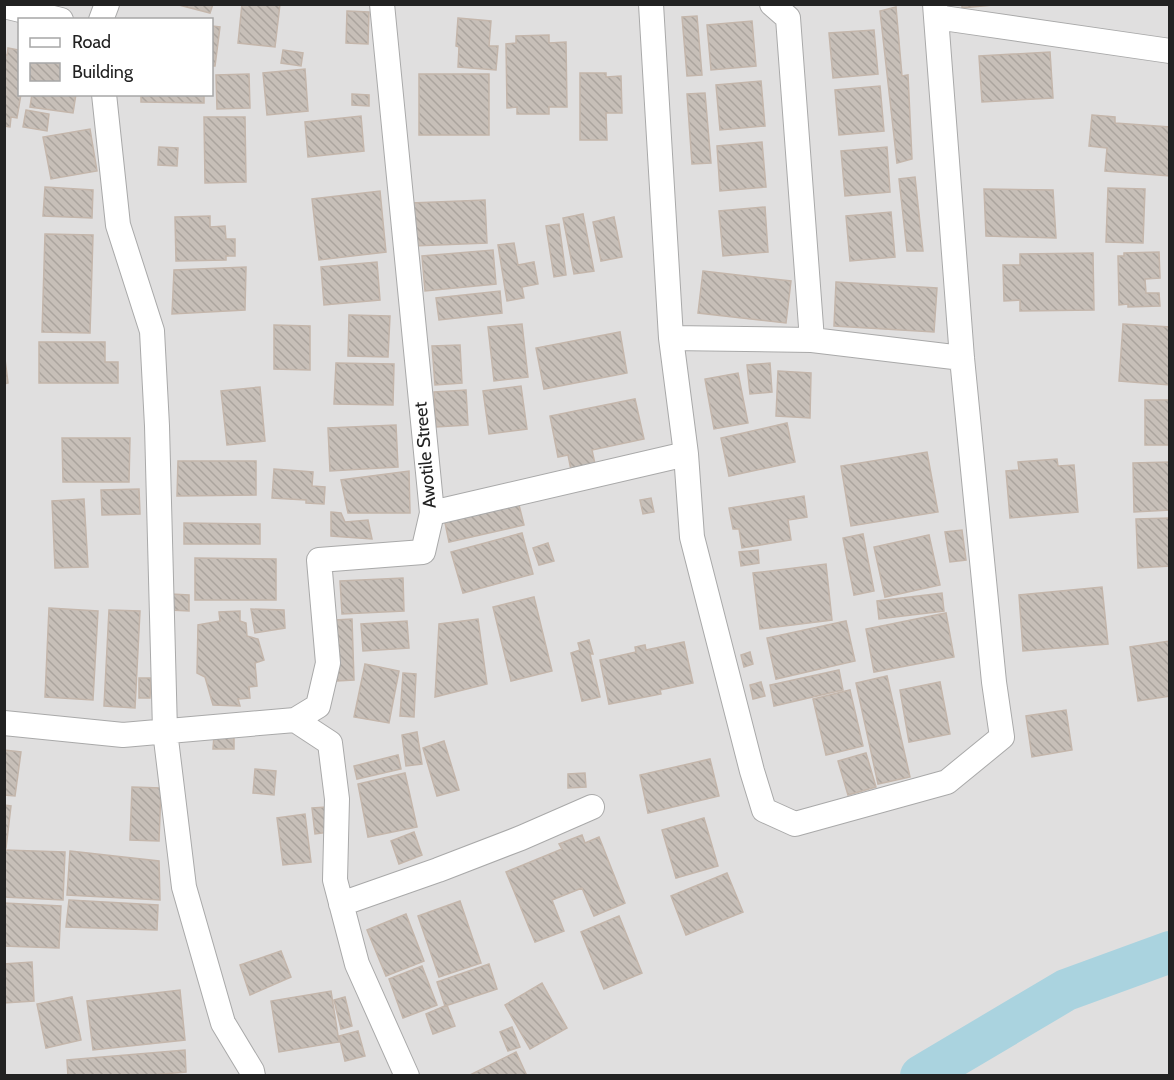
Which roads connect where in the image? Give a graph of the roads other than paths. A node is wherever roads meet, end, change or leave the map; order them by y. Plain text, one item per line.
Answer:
1 (382, 4) edge
2 (651, 4) edge
3 (772, 4) edge
4 (4, 6) edge
5 (935, 11) edge
6 (53, 18) edge
7 (1170, 51) edge
8 (104, 96) edge
9 (670, 338) junction
10 (812, 340) junction
11 (962, 358) junction
12 (686, 454) junction
13 (432, 513) junction
14 (295, 720) junction
15 (4, 723) edge
16 (165, 731) junction
17 (592, 807) dead end
18 (341, 904) junction
19 (253, 1076) edge
20 (407, 1076) edge

1 - 13 street, Awotile Street
2 - 9 street
3 - 10 street
4 - 6 street
5 - 7 street
5 - 11 street
8 - 16 street
9 - 10 street
9 - 12 street
10 - 11 street
11 - 12 street
12 - 13 street
13 - 14 street, Awotile Street
14 - 16 street
14 - 18 street
15 - 16 street
16 - 19 street
17 - 18 street
18 - 20 street

